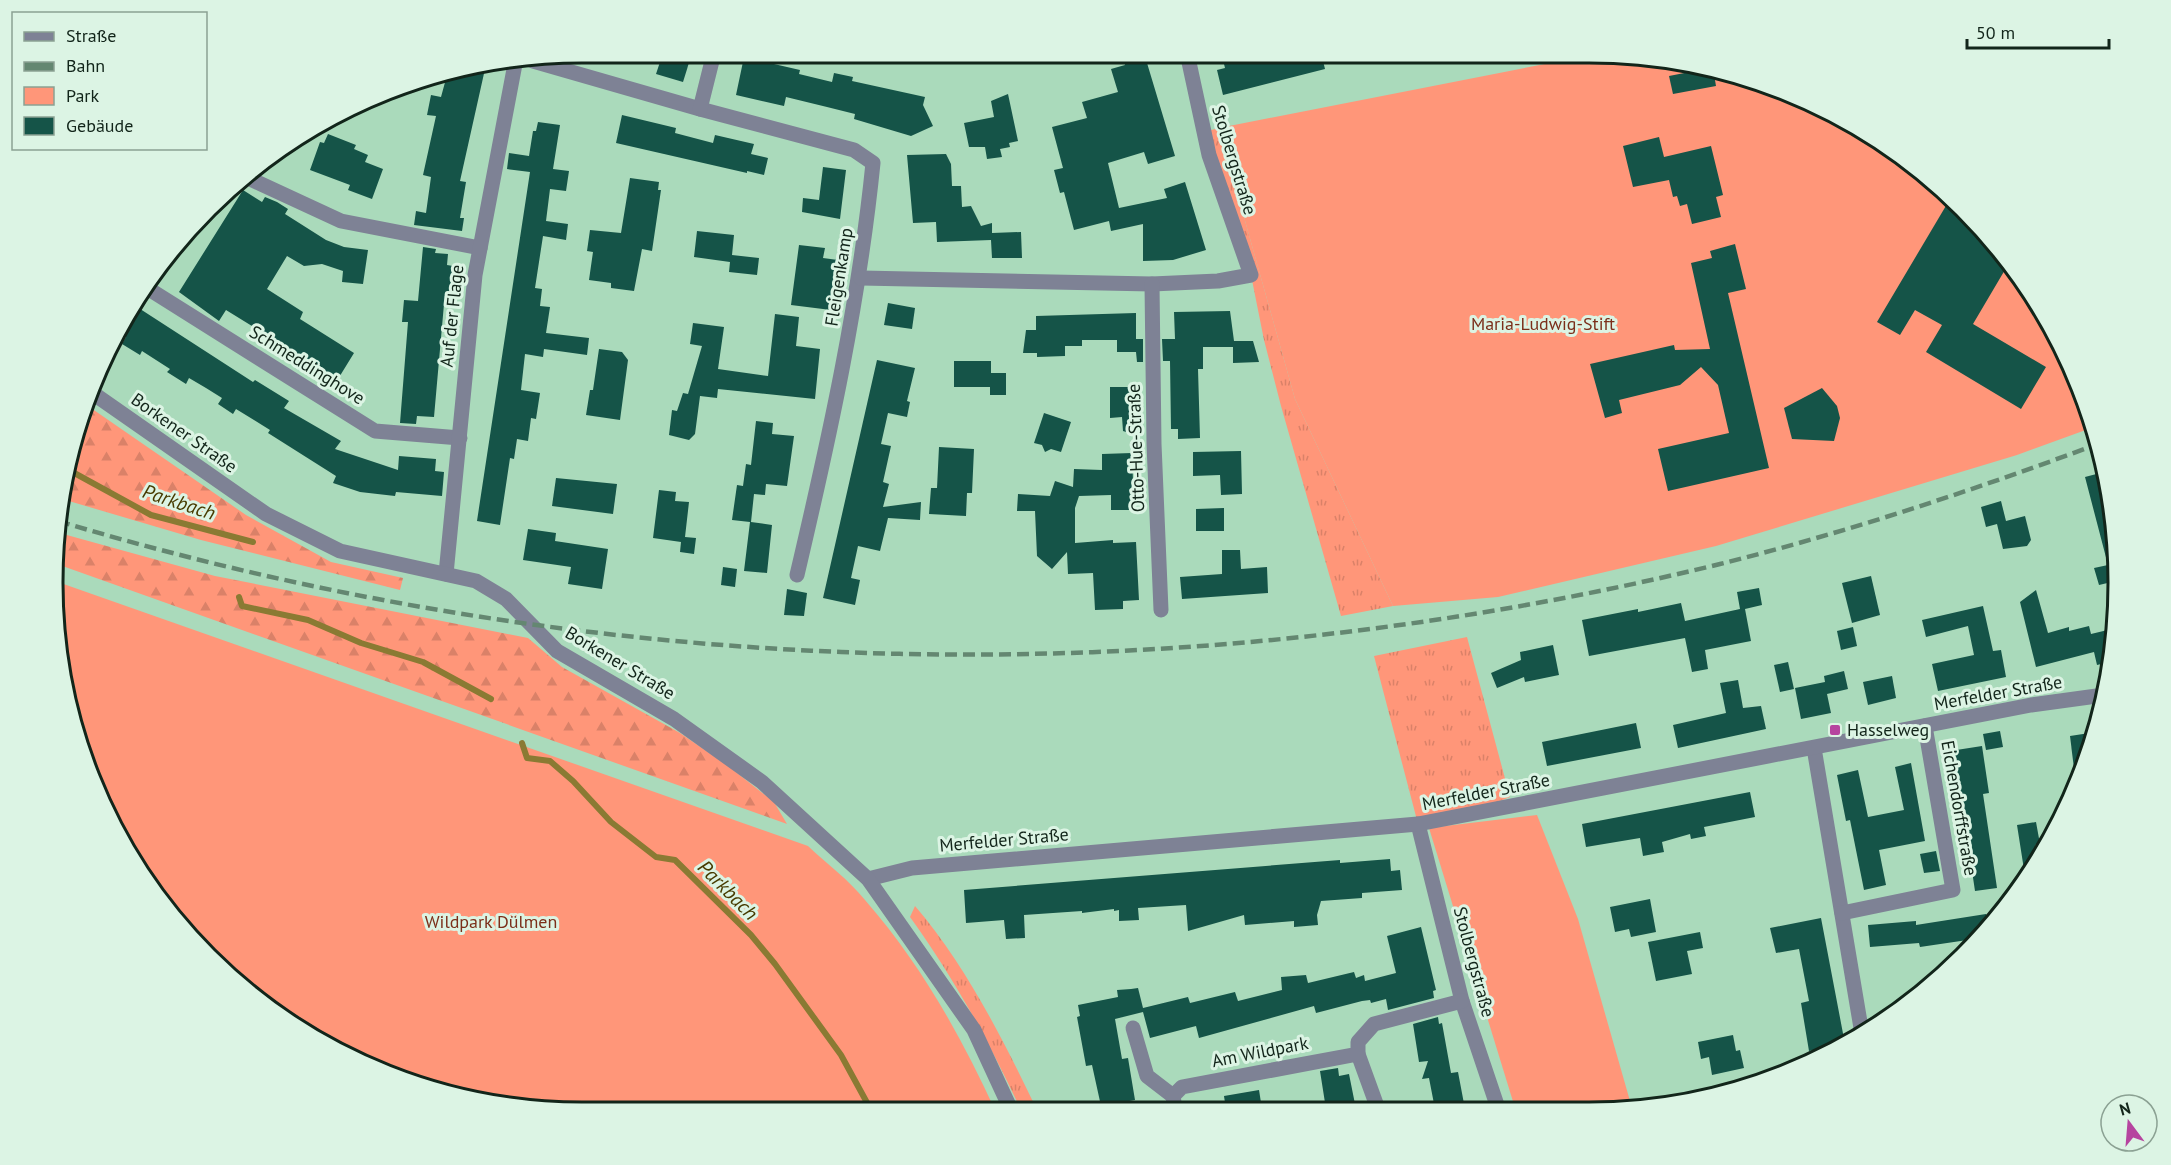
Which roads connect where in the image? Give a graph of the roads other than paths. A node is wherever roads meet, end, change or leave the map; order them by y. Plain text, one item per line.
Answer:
1 (712, 63) edge
2 (1189, 63) edge
3 (545, 64) edge
4 (514, 67) edge
5 (700, 109) junction
6 (254, 181) edge
7 (480, 248) junction
8 (861, 278) junction
9 (1152, 284) junction
10 (155, 288) edge
11 (98, 396) edge
12 (460, 438) junction
13 (446, 574) junction
14 (797, 575) dead end
15 (1161, 610) dead end
16 (2095, 696) edge
17 (1925, 726) junction
18 (1814, 748) junction
19 (1418, 824) junction
20 (867, 879) junction
21 (1842, 913) junction
22 (1462, 1001) junction
23 (1860, 1024) edge
24 (1133, 1028) dead end
25 (1358, 1054) junction
26 (1007, 1102) edge
27 (1173, 1102) edge
28 (1174, 1102) edge
29 (1375, 1102) edge
30 (1496, 1102) edge

1 - 5 street
2 - 9 street, Stolbergstraße
3 - 5 street, Fleigenkamp
4 - 7 street, Auf der Flage
5 - 8 street, Fleigenkamp
6 - 7 street
7 - 12 street, Auf der Flage
8 - 9 street
8 - 14 street, Fleigenkamp
9 - 15 street, Otto-Hue-Straße
10 - 12 street, Schmeddinghove
11 - 13 street, Borkener Straße
12 - 13 street, Auf der Flage
13 - 20 street, Borkener Straße
16 - 17 street, Merfelder Straße
17 - 18 street, Merfelder Straße
17 - 21 street, Eichendorffstraße
18 - 19 street, Merfelder Straße
18 - 21 street
19 - 20 street, Merfelder Straße
19 - 22 street, Stolbergstraße
20 - 26 street, Borkener Straße
21 - 23 street
22 - 25 street
22 - 30 street, Stolbergstraße
24 - 27 street, Am Wildpark
25 - 28 street, Am Wildpark
25 - 29 street

